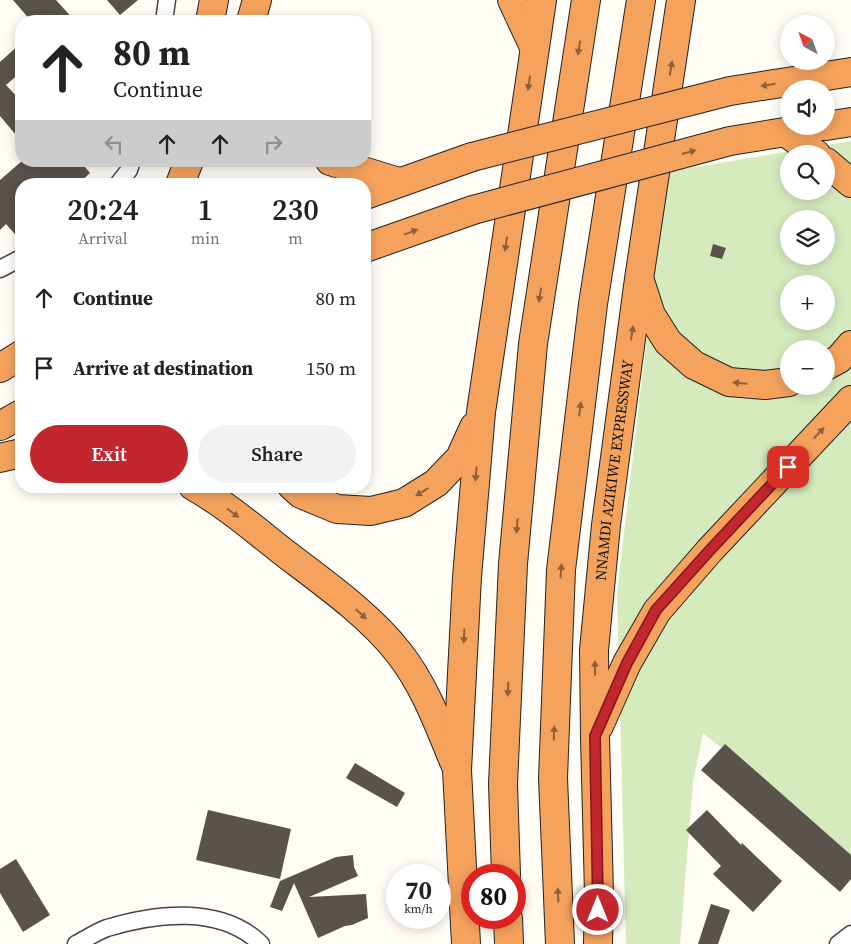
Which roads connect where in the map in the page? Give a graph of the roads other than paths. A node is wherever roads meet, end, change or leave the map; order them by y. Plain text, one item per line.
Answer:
1 (167, 0) edge
2 (214, 0) edge
3 (257, 0) edge
4 (512, 0) edge
5 (542, 0) edge
6 (586, 0) edge
7 (640, 0) edge
8 (681, 0) edge
9 (165, 15) edge
10 (211, 15) edge
11 (253, 15) edge
12 (534, 47) junction
13 (848, 70) edge
14 (851, 122) edge
15 (835, 125) edge
16 (780, 133) edge
17 (789, 135) edge
18 (803, 145) edge
19 (130, 167) edge
20 (350, 167) edge
21 (835, 170) edge
22 (123, 178) edge
23 (399, 182) junction
24 (851, 183) edge
25 (371, 193) edge
26 (371, 246) edge
27 (15, 261) edge
28 (0, 269) edge
29 (639, 279) junction
30 (851, 345) edge
31 (15, 359) edge
32 (835, 361) edge
33 (0, 368) edge
34 (780, 383) edge
35 (851, 400) edge
36 (481, 412) junction
37 (15, 417) edge
38 (0, 426) edge
39 (15, 454) edge
40 (0, 458) edge
41 (205, 493) edge
42 (300, 493) edge
43 (595, 736) junction
44 (457, 770) junction
45 (506, 864) edge
46 (508, 929) edge
47 (851, 934) edge
48 (76, 944) edge
49 (261, 944) edge
50 (466, 944) edge
51 (508, 944) edge
52 (560, 944) edge
53 (598, 944) edge
54 (838, 944) edge

1 - 9 street
2 - 10 highway
3 - 11 highway
4 - 12 highway
5 - 12 highway
6 -> 45 highway
52 -> 7 highway
29 -> 8 highway, NNAMDI AZIKIWE EXPRESSWAY
12 -> 36 highway
13 -> 23 highway, bridge
14 - 15 highway
26 -> 16 highway, bridge
17 - 18 highway
19 - 22 street
20 - 23 highway
21 - 24 highway
23 - 25 highway
27 - 28 street
34 -> 29 highway
43 -> 29 highway, NNAMDI AZIKIWE EXPRESSWAY
30 - 32 highway
31 - 33 highway
43 -> 35 highway
36 -> 42 highway
36 -> 44 highway
37 - 38 highway
39 - 40 highway
41 -> 44 highway
43 - 53 highway, NNAMDI AZIKIWE EXPRESSWAY
44 - 50 highway
46 - 51 highway
47 - 54 street
48 - 49 street

